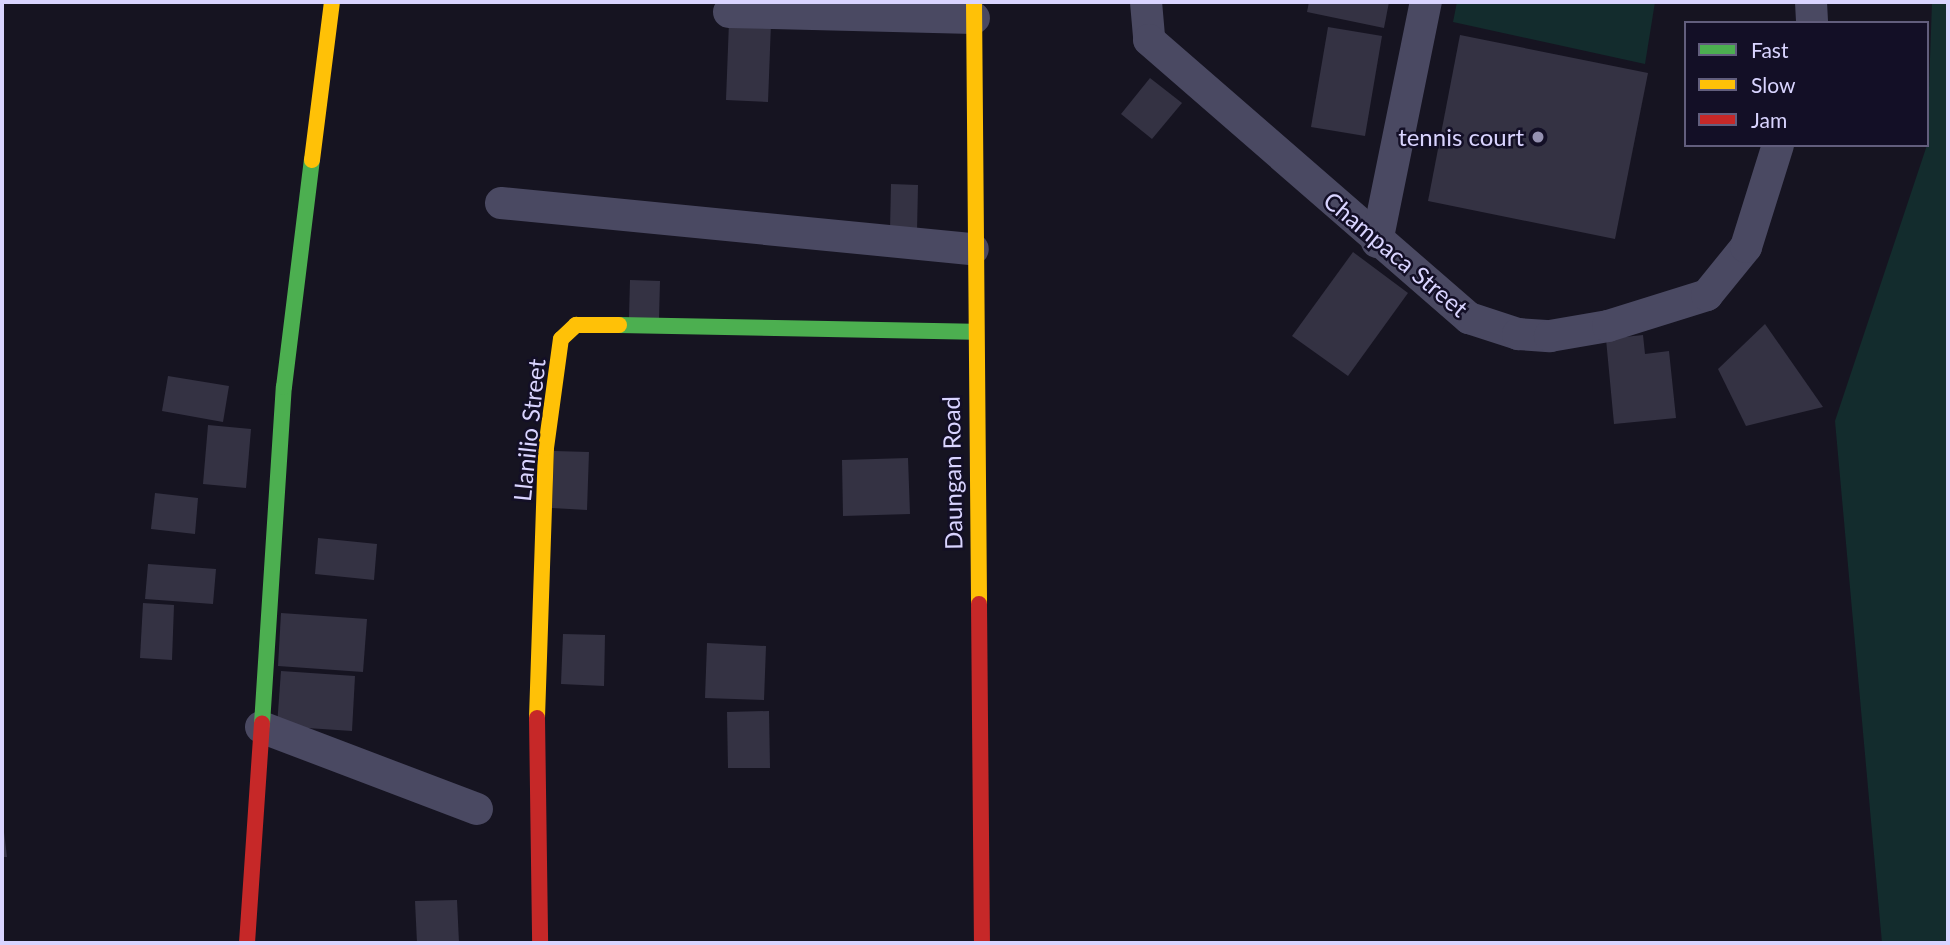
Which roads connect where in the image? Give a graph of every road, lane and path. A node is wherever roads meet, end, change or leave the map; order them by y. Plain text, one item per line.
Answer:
1 (332, 2) edge
2 (1426, 2) edge
3 (1811, 2) edge
4 (974, 10) edge
5 (729, 12) dead end
6 (1145, 13) edge
7 (1812, 21) edge
8 (1777, 147) edge
9 (501, 203) dead end
10 (1377, 242) junction
11 (973, 249) junction
12 (973, 332) junction
13 (261, 727) junction
14 (477, 809) dead end
15 (247, 943) edge
16 (543, 943) edge
17 (982, 943) edge

1 - 13 street
2 - 10 street
3 - 7 street
4 - 5 street
4 - 11 street, Daungan Road
6 - 10 street, Champaca Street
8 - 10 street, Champaca Street
9 - 11 street
11 - 12 street, Daungan Road
12 - 16 street, Llanilio Street
12 - 17 street, Daungan Road
13 - 14 street
13 - 15 street

